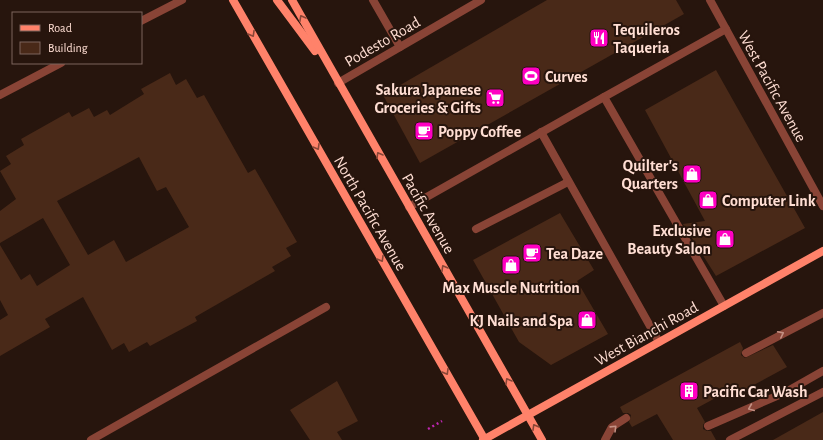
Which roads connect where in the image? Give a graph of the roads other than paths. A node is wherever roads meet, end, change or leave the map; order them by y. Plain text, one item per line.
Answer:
1 (182, 0) edge
2 (233, 0) edge
3 (277, 0) edge
4 (292, 0) edge
5 (373, 0) edge
6 (481, 0) edge
7 (710, 0) edge
8 (142, 21) edge
9 (726, 29) junction
10 (400, 47) junction
11 (60, 64) edge
12 (338, 83) junction
13 (0, 95) edge
14 (604, 97) junction
15 (541, 132) junction
16 (568, 182) junction
17 (823, 206) edge
18 (409, 207) junction
19 (476, 229) dead end
20 (823, 251) edge
21 (724, 306) junction
22 (326, 307) dead end
23 (823, 313) edge
24 (659, 342) junction
25 (746, 353) dead end
26 (823, 371) edge
27 (823, 392) edge
28 (528, 415) junction
29 (626, 418) dead end
30 (708, 426) dead end
31 (91, 440) edge
32 (484, 440) edge
33 (542, 440) edge
34 (605, 440) edge
35 (730, 440) edge

1 - 8 street
2 -> 32 main road, North Pacific Avenue
3 - 12 main road
12 -> 4 main road, Pacific Avenue
5 - 10 street
6 - 10 street, Podesto Road
7 - 9 street, West Pacific Avenue
9 - 14 street
9 - 17 street, West Pacific Avenue
10 - 12 street, Podesto Road
11 - 13 street
18 -> 12 main road, Pacific Avenue
14 - 15 street
14 - 21 street
15 - 16 street
15 - 18 street
16 - 19 street
16 - 24 street
28 -> 18 main road, Pacific Avenue
20 - 21 main road, West Bianchi Road
21 - 24 main road, West Bianchi Road
22 - 31 street
25 -> 23 street
24 - 28 main road, West Bianchi Road
26 -> 30 street
27 - 35 street
28 - 32 main road, West Bianchi Road
33 -> 28 main road, Pacific Avenue
34 -> 29 street

